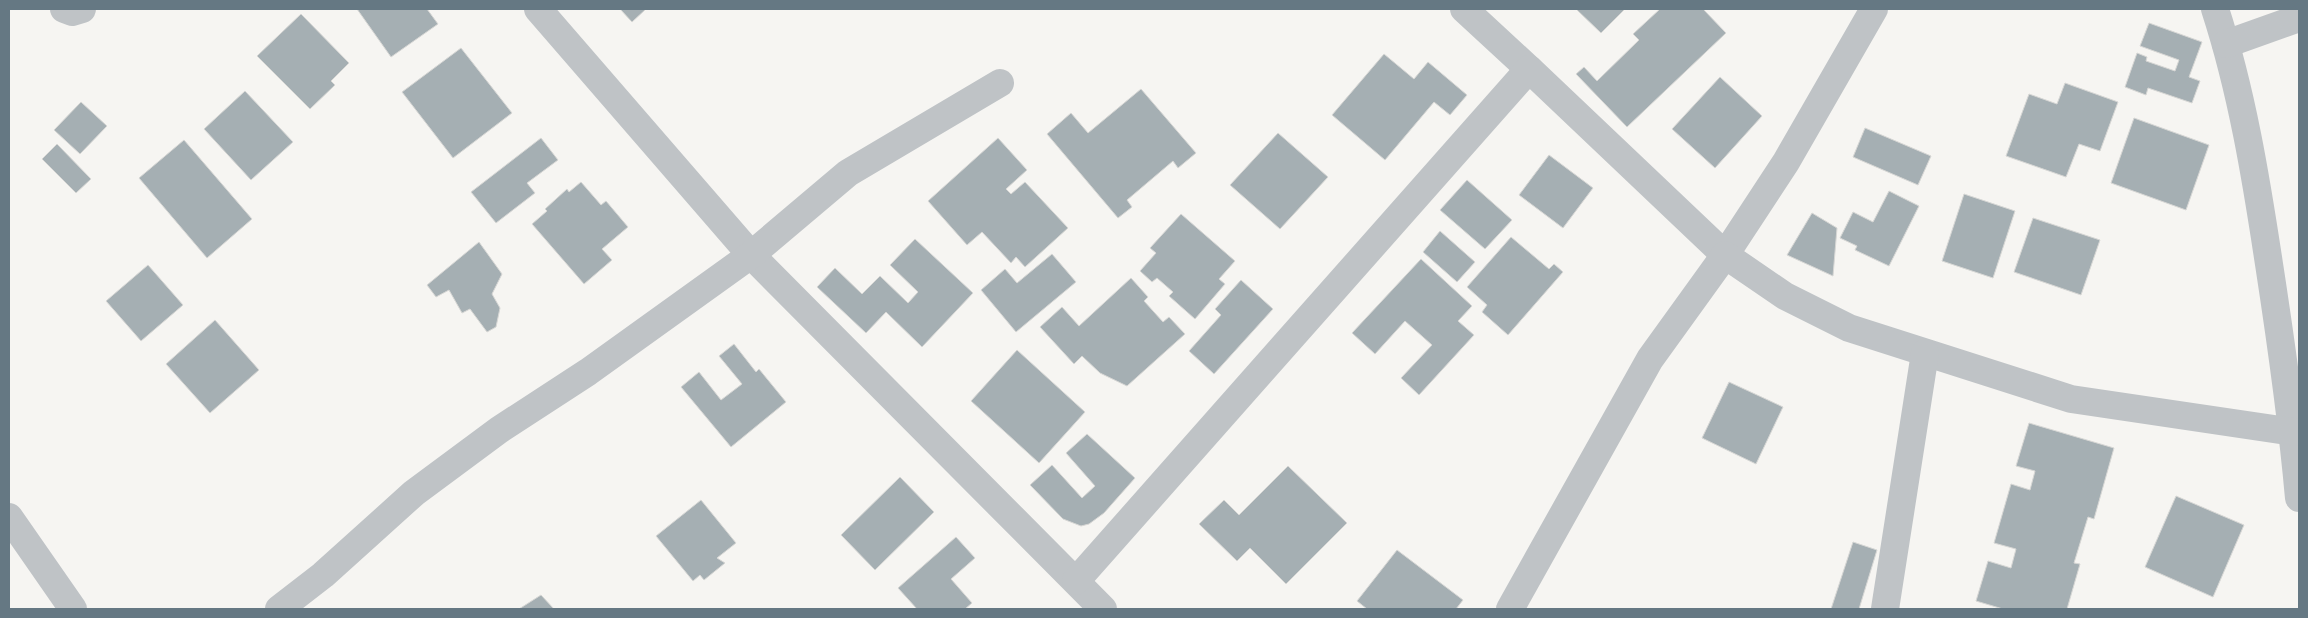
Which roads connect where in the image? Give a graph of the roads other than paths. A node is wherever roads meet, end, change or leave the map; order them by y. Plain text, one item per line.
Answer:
1 (64, 9) edge
2 (82, 9) edge
3 (538, 9) edge
4 (1464, 9) edge
5 (1874, 9) edge
6 (2215, 9) edge
7 (2299, 18) edge
8 (2226, 44) junction
9 (1529, 69) junction
10 (1000, 83) dead end
11 (751, 255) junction
12 (1726, 255) junction
13 (2291, 352) edge
14 (1925, 353) junction
15 (2294, 432) junction
16 (2299, 498) edge
17 (9, 518) edge
18 (1076, 581) junction
19 (73, 609) edge
20 (279, 609) edge
21 (1103, 609) edge
22 (1510, 609) edge
23 (1885, 609) edge

1 - 2 street
3 - 11 street
4 - 9 street
5 - 12 street
6 - 8 street
7 - 8 street
8 - 13 street
9 - 12 street
9 - 18 street
10 - 11 street
11 - 18 street
11 - 20 street
12 - 14 street
12 - 22 street
13 - 15 street
14 - 15 street
14 - 23 street
15 - 16 street
17 - 19 street
18 - 21 street

